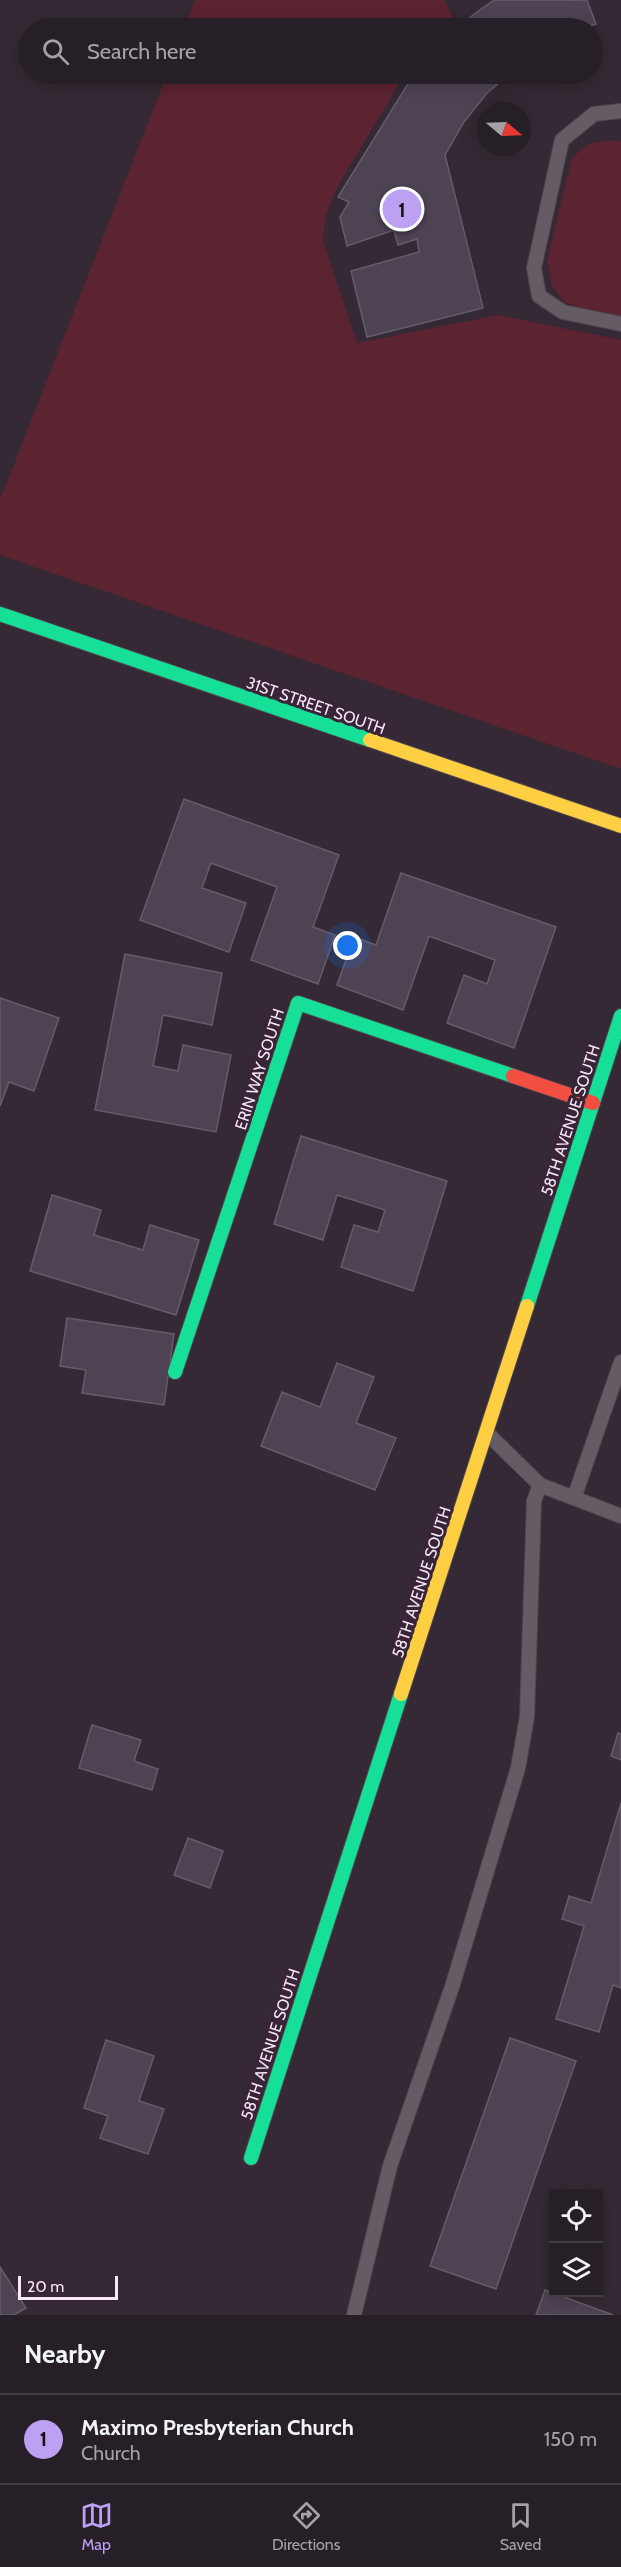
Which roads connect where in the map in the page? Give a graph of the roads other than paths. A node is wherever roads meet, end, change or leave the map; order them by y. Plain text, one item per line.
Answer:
1 (621, 111) edge
2 (621, 324) edge
3 (0, 614) edge
4 (621, 826) edge
5 (621, 1016) edge
6 (593, 1103) junction
7 (621, 1362) edge
8 (176, 1372) dead end
9 (486, 1433) junction
10 (540, 1485) junction
11 (574, 1498) junction
12 (621, 1516) edge
13 (251, 2158) dead end
14 (354, 2315) edge

1 - 2 lane
3 - 4 street, 31ST STREET SOUTH
5 - 6 street, 58TH AVENUE SOUTH
6 - 8 street, ERIN WAY SOUTH
6 - 9 street, 58TH AVENUE SOUTH
7 - 11 lane
9 - 10 lane
9 - 13 street, 58TH AVENUE SOUTH
10 - 11 lane
10 - 14 lane
11 - 12 lane

